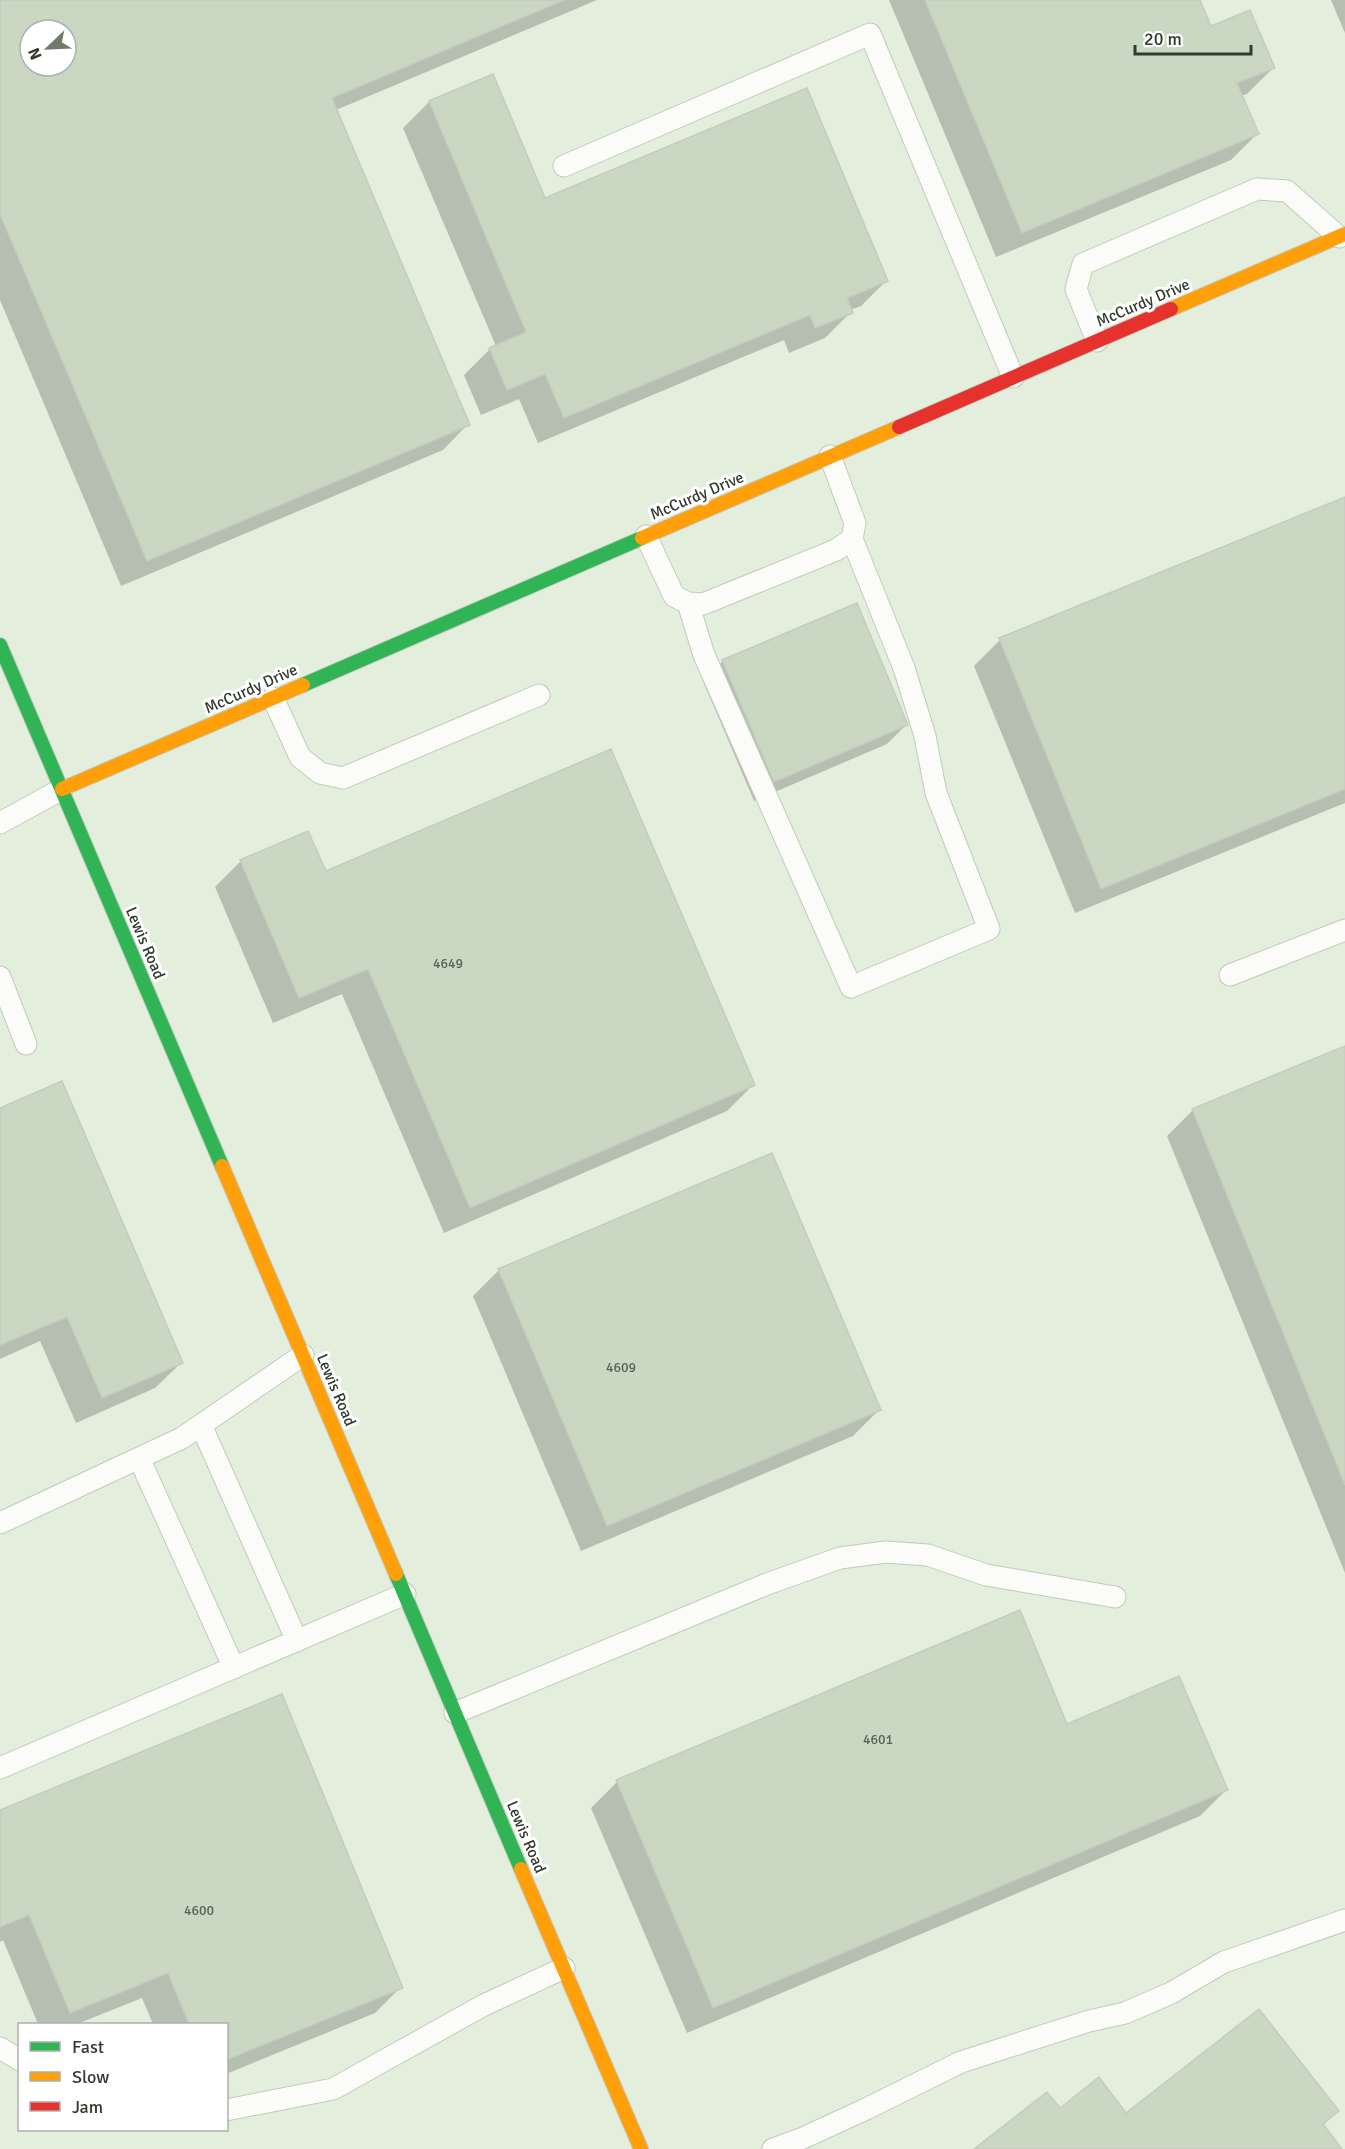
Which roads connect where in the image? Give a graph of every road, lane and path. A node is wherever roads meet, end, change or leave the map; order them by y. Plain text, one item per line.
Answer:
1 (564, 166) dead end
2 (1342, 235) edge
3 (1096, 341) junction
4 (1013, 377) junction
5 (830, 456) junction
6 (646, 536) junction
7 (852, 539) junction
8 (688, 603) junction
9 (0, 645) edge
10 (538, 695) dead end
11 (273, 698) junction
12 (62, 789) junction
13 (0, 823) edge
14 (1345, 930) edge
15 (1230, 975) dead end
16 (0, 977) edge
17 (26, 1044) dead end
18 (303, 1355) junction
19 (201, 1425) junction
20 (139, 1458) junction
21 (0, 1523) edge
22 (405, 1594) junction
23 (1115, 1597) dead end
24 (297, 1641) junction
25 (234, 1668) junction
26 (455, 1713) junction
27 (0, 1768) edge
28 (1345, 1920) edge
29 (564, 1968) junction
30 (0, 2048) edge
31 (18, 2059) edge
32 (228, 2110) edge
33 (640, 2149) edge
34 (773, 2149) edge

1 - 4 lane
2 - 3 street, McCurdy Drive
2 - 3 lane
3 - 4 street, McCurdy Drive
4 - 5 street, McCurdy Drive
5 - 6 street, McCurdy Drive
5 - 7 lane
6 - 8 lane
6 - 11 street, McCurdy Drive
7 - 8 lane
7 - 8 lane
9 - 12 street, Lewis Road
10 - 11 lane
11 - 12 street, McCurdy Drive
12 - 13 lane
12 - 18 street, Lewis Road
14 - 15 lane
16 - 17 lane
18 - 19 lane
18 - 22 street, Lewis Road
19 - 20 lane
19 - 24 lane
20 - 21 lane
20 - 25 lane
22 - 24 lane
22 - 26 street, Lewis Road
23 - 26 lane
24 - 25 lane
25 - 27 lane
26 - 29 street, Lewis Road
28 - 34 lane
29 - 32 lane
29 - 33 street, Lewis Road
30 - 31 lane

